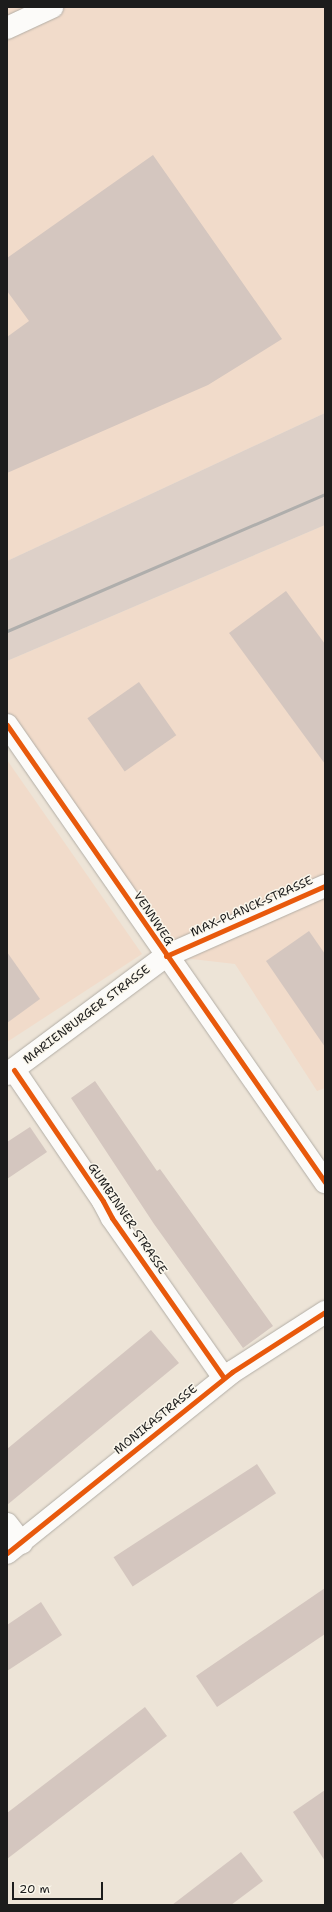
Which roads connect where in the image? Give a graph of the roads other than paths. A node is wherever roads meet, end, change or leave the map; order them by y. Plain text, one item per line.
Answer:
1 (52, 7) edge
2 (7, 28) edge
3 (7, 725) edge
4 (325, 886) edge
5 (166, 956) junction
6 (10, 1072) edge
7 (325, 1182) edge
8 (325, 1312) edge
9 (224, 1378) junction
10 (7, 1524) edge
11 (14, 1548) edge

1 - 2 street
3 - 5 street, VENNWEG
4 - 5 street, MAX-PLANCK-STRASSE
5 - 6 street, MARIENBURGER STRASSE
5 - 7 street, VENNWEG
6 - 9 street, GUMBINNER STRASSE
8 - 9 street, MONIKASTRASSE
9 - 11 street, MONIKASTRASSE
10 - 11 street

